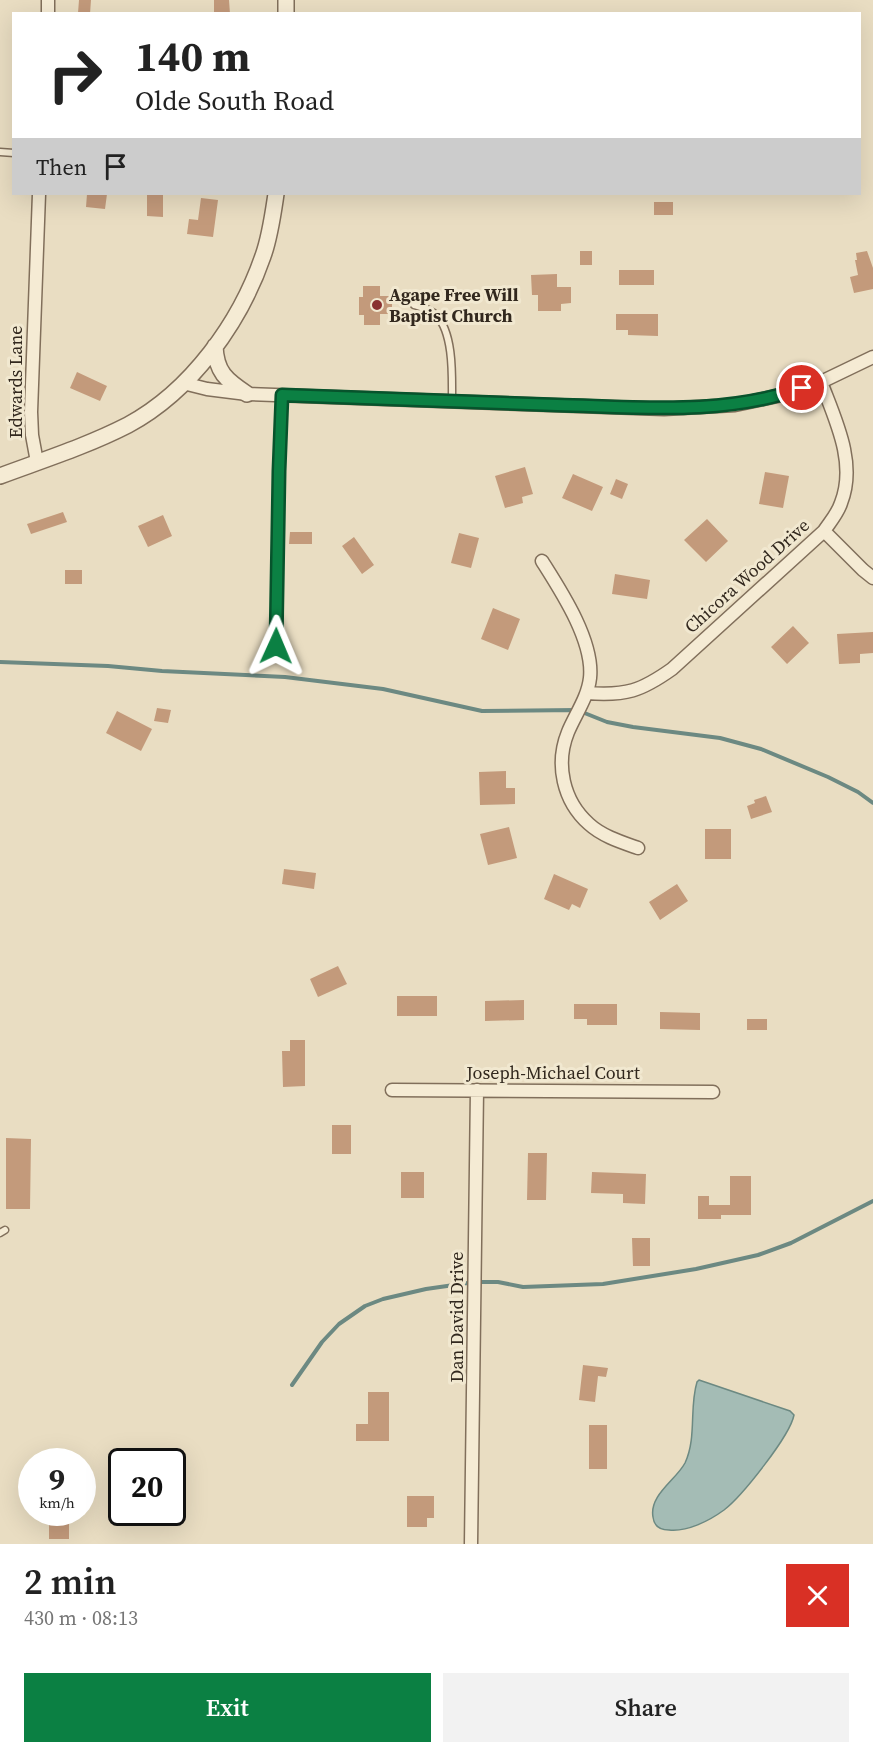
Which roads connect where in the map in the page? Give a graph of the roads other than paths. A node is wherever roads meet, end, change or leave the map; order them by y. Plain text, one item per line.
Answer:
1 (39, 195) edge
2 (276, 195) edge
3 (414, 305) dead end
4 (215, 346) junction
5 (873, 357) edge
6 (821, 382) junction
7 (183, 383) junction
8 (247, 394) junction
9 (282, 395) junction
10 (452, 401) junction
11 (37, 462) junction
12 (0, 476) edge
13 (824, 531) junction
14 (542, 561) dead end
15 (873, 578) edge
16 (276, 646) dead end
17 (587, 693) junction
18 (638, 848) dead end
19 (393, 1090) dead end
20 (477, 1090) junction
21 (713, 1092) dead end
22 (471, 1544) edge

1 - 11 street, Edwards Lane
2 - 4 street
3 - 10 lane
4 - 7 street
4 - 8 street
5 - 6 street
6 - 10 street
6 - 13 street, Chicora Wood Drive
7 - 8 street
7 - 11 street
8 - 9 street
9 - 10 street
9 - 16 lane
11 - 12 street
13 - 15 street
13 - 17 street, Chicora Wood Drive
14 - 17 street
17 - 18 street
19 - 20 street, Joseph-Michael Court
20 - 21 street, Joseph-Michael Court
20 - 22 street, Dan David Drive

